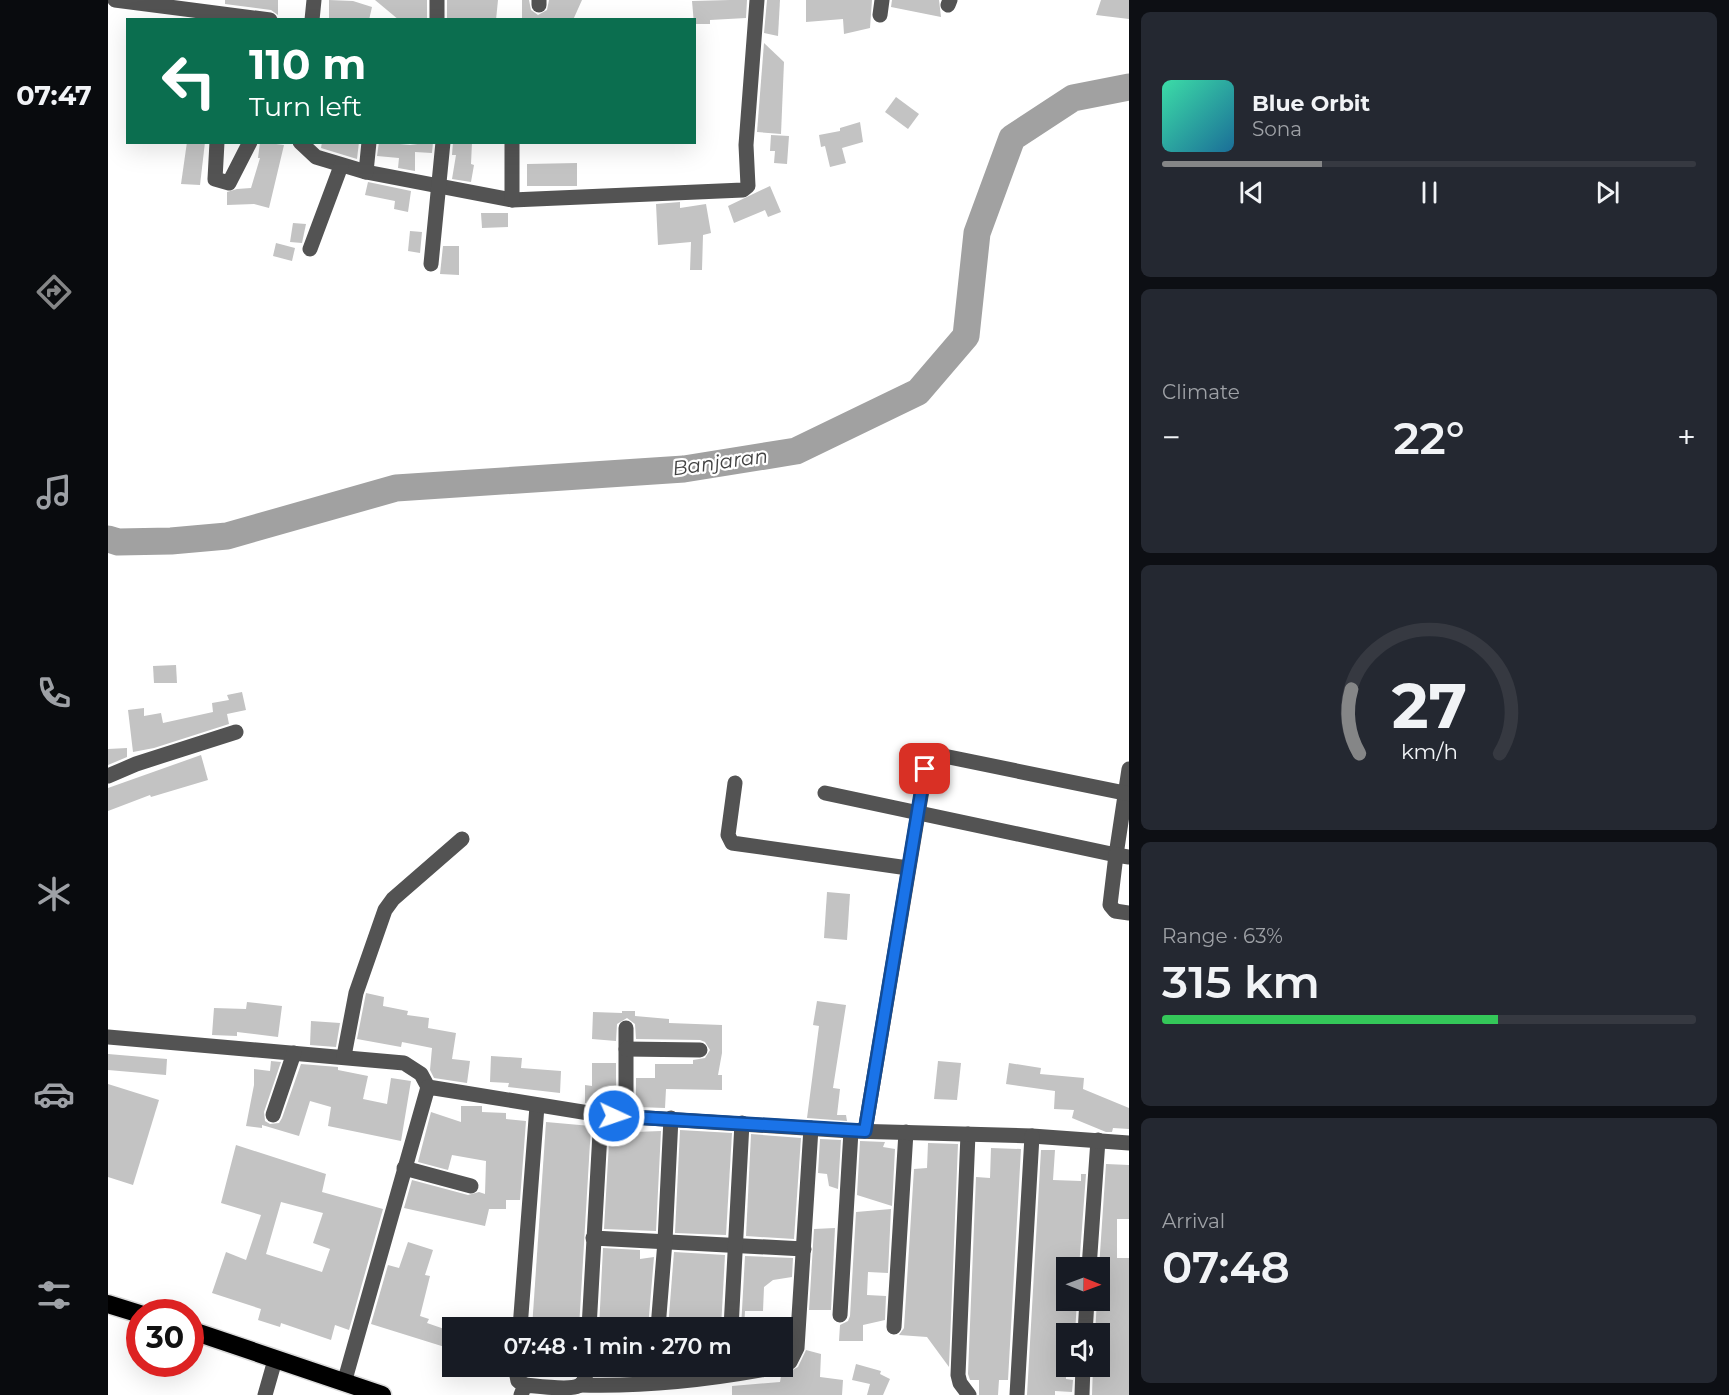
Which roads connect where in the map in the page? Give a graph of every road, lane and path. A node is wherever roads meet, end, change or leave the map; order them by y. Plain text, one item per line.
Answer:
1 (108, 0) edge
2 (114, 0) edge
3 (314, 0) edge
4 (437, 0) edge
5 (757, 0) edge
6 (191, 5) edge
7 (223, 16) edge
8 (246, 18) edge
9 (312, 18) edge
10 (437, 18) edge
11 (217, 144) edge
12 (249, 144) edge
13 (302, 144) edge
14 (369, 144) edge
15 (443, 144) edge
16 (512, 144) edge
17 (341, 165) junction
18 (366, 172) junction
19 (438, 187) junction
20 (512, 200) junction
21 (310, 249) dead end
22 (431, 264) dead end
23 (236, 732) dead end
24 (1129, 769) edge
25 (108, 776) edge
26 (735, 783) dead end
27 (825, 793) dead end
28 (1128, 793) edge
29 (918, 811) junction
30 (462, 839) dead end
31 (1123, 856) edge
32 (908, 868) junction
33 (1129, 914) edge
34 (626, 1028) dead end
35 (108, 1037) edge
36 (626, 1048) junction
37 (700, 1050) dead end
38 (294, 1053) junction
39 (344, 1056) junction
40 (428, 1087) junction
41 (537, 1106) junction
42 (273, 1115) dead end
43 (601, 1115) junction
44 (626, 1116) junction
45 (670, 1118) junction
46 (742, 1123) junction
47 (811, 1128) junction
48 (858, 1131) junction
49 (906, 1132) junction
50 (968, 1134) junction
51 (1032, 1136) junction
52 (1098, 1140) junction
53 (1129, 1143) edge
54 (404, 1167) junction
55 (471, 1186) dead end
56 (593, 1238) junction
57 (665, 1241) junction
58 (735, 1245) junction
59 (804, 1249) junction
60 (1090, 1257) edge
61 (108, 1304) edge
62 (126, 1310) edge
63 (840, 1315) dead end
64 (521, 1317) edge
65 (589, 1317) edge
66 (659, 1317) edge
67 (732, 1317) edge
68 (894, 1328) dead end
69 (204, 1335) edge
70 (793, 1356) edge
71 (275, 1359) junction
72 (586, 1377) edge
73 (653, 1377) edge
74 (690, 1377) edge
75 (1083, 1377) edge
76 (344, 1383) junction
77 (653, 1383) junction
78 (580, 1385) junction
79 (523, 1390) edge
80 (265, 1395) edge
81 (382, 1395) edge
82 (969, 1395) edge
83 (1017, 1395) edge
84 (1082, 1395) edge

1 - 2 street
2 - 6 street
3 - 9 street
4 - 10 street
5 - 20 street
6 - 7 street
7 - 8 street
11 - 12 street
13 - 17 street
14 - 18 street
15 - 19 street
16 - 20 street
17 - 18 street
17 - 21 street
18 - 19 street
19 - 20 street
19 - 22 street
23 - 25 street
24 - 28 street
26 - 32 street
27 - 29 street
28 - 29 street
28 - 31 street
29 - 31 street
29 - 32 street
30 - 39 street
31 - 33 street
32 - 48 street
34 - 36 street
35 - 38 street
36 - 37 street
36 - 44 street
38 - 39 street
38 - 42 street
39 - 40 street
40 - 41 street
40 - 54 street
41 - 43 street
41 - 64 street
43 - 44 street
43 - 56 street
44 - 45 street
45 - 46 street
45 - 57 street
46 - 47 street
46 - 58 street
47 - 48 street
47 - 59 street
48 - 49 street
48 - 63 street
49 - 50 street
49 - 68 street
50 - 51 street
50 - 82 street
51 - 52 street
51 - 83 street
52 - 53 street
52 - 60 street
54 - 55 street
54 - 76 street
56 - 57 street
56 - 65 street
57 - 58 street
57 - 66 street
58 - 59 street
58 - 67 street
59 - 70 street
61 - 62 highway
69 - 71 highway
71 - 76 highway
71 - 80 street
72 - 78 street
73 - 77 street
74 - 77 street
75 - 84 street
76 - 81 highway
77 - 78 street
78 - 79 street

